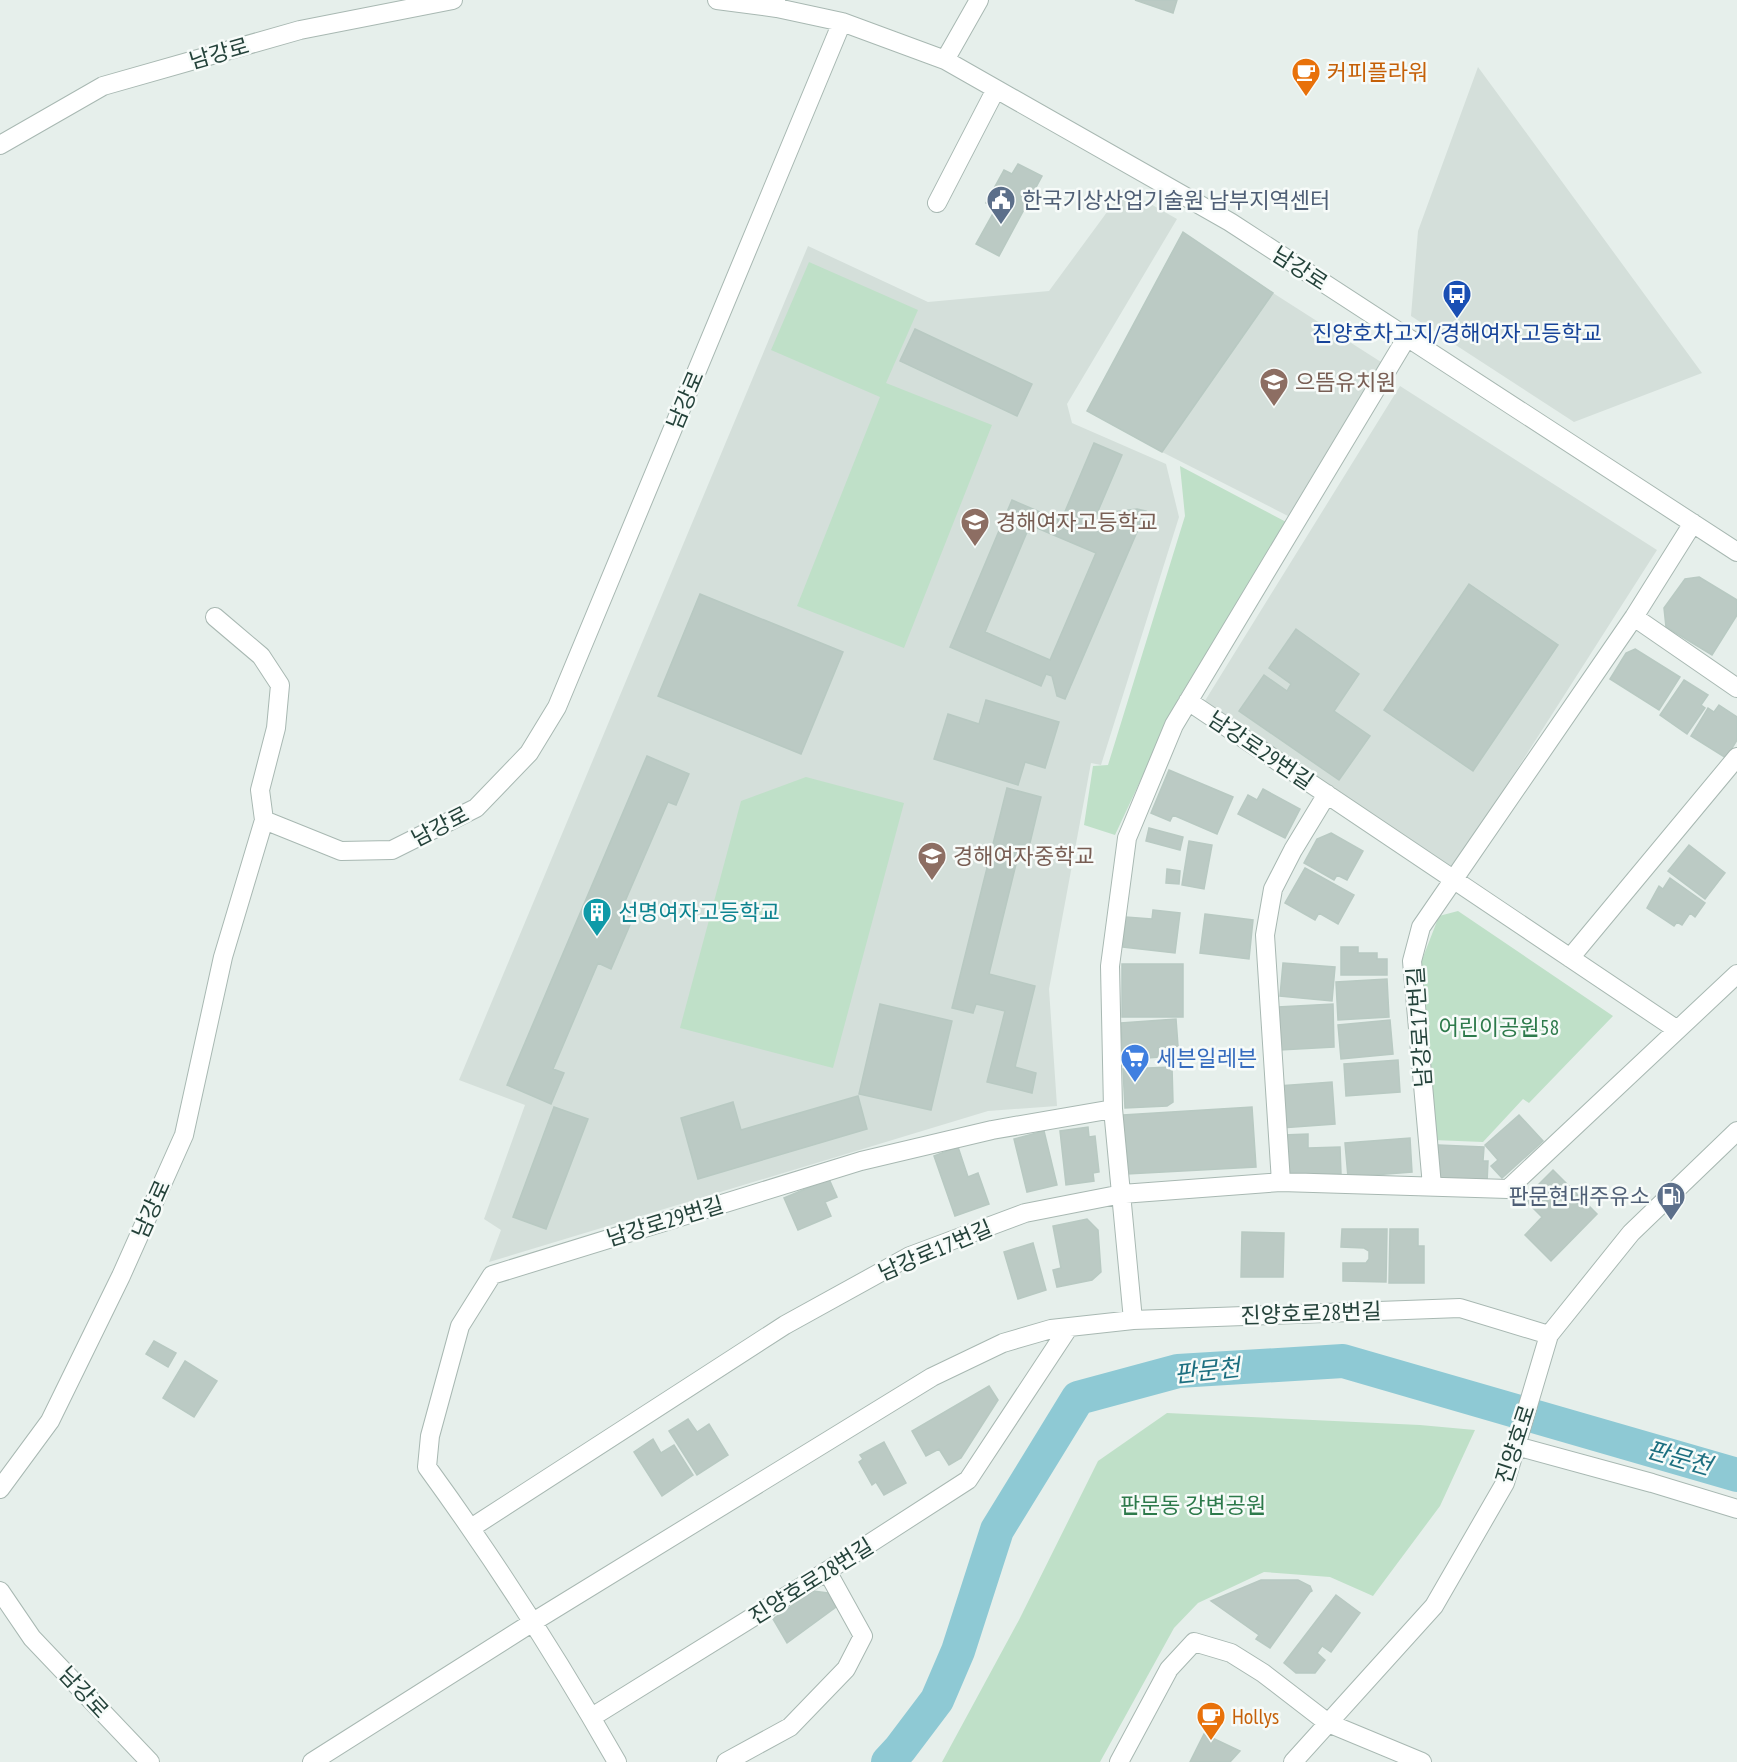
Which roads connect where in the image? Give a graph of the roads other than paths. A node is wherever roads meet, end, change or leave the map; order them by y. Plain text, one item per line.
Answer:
1 (453, 0) edge
2 (717, 0) edge
3 (979, 0) edge
4 (776, 4) edge
5 (843, 22) junction
6 (945, 60) junction
7 (996, 89) junction
8 (0, 145) edge
9 (937, 203) dead end
10 (1407, 337) junction
11 (1693, 523) junction
12 (1737, 552) edge
13 (215, 617) dead end
14 (1634, 617) junction
15 (1737, 688) edge
16 (1188, 701) junction
17 (1737, 757) edge
18 (1327, 794) junction
19 (264, 820) junction
20 (1453, 879) junction
21 (1570, 958) junction
22 (1737, 974) edge
23 (1676, 1029) junction
24 (1113, 1109) junction
25 (1734, 1142) edge
26 (1281, 1182) junction
27 (1432, 1186) junction
28 (1122, 1194) junction
29 (1133, 1320) junction
30 (1069, 1327) junction
31 (1549, 1335) junction
32 (1516, 1446) junction
33 (0, 1489) edge
34 (1737, 1509) edge
35 (471, 1528) junction
36 (826, 1572) junction
37 (0, 1591) edge
38 (533, 1622) junction
39 (591, 1718) junction
40 (1328, 1723) junction
41 (150, 1762) edge
42 (312, 1762) edge
43 (617, 1762) edge
44 (726, 1762) edge
45 (1119, 1762) edge
46 (1293, 1762) edge
47 (1422, 1762) edge

1 - 8 street, 남강로
2 - 4 street
3 - 6 street
4 - 5 street, 남강로
5 - 6 street, 남강로
5 - 19 street, 남강로
6 - 7 street, 남강로
7 - 9 street
7 - 10 street, 남강로
10 - 11 street, 남강로
10 - 16 street, 남강로29번길
11 - 12 street, 남강로
11 - 14 street, 남강로17번길
13 - 19 street
14 - 15 street
14 - 20 street, 남강로17번길
16 - 18 street, 남강로29번길
16 - 24 street, 남강로29번길
17 - 21 street
18 - 20 street
18 - 26 street, 남강로29번길
19 - 33 street, 남강로
20 - 21 street
20 - 27 street, 남강로17번길
21 - 23 street
22 - 23 street, 남강로17번길
23 - 27 street, 남강로17번길
24 - 28 street, 남강로29번길
24 - 35 street, 남강로29번길
25 - 31 street, 진양호로
26 - 27 street, 남강로17번길
26 - 28 street, 남강로17번길
28 - 29 street, 남강로29번길
28 - 35 street, 남강로17번길
29 - 30 street, 진양호로28번길
29 - 31 street, 진양호로28번길
30 - 36 street, 진양호로28번길
30 - 38 street, 진양호로28번길
31 - 32 street, 진양호로
32 - 34 street
32 - 40 street, 진양호로
35 - 38 street, 남강로29번길
36 - 39 street, 진양호로28번길
36 - 44 street
37 - 41 street, 남강로
38 - 39 street
38 - 42 street, 진양호로28번길
39 - 43 street
40 - 45 street
40 - 46 street, 진양호로
40 - 47 street

